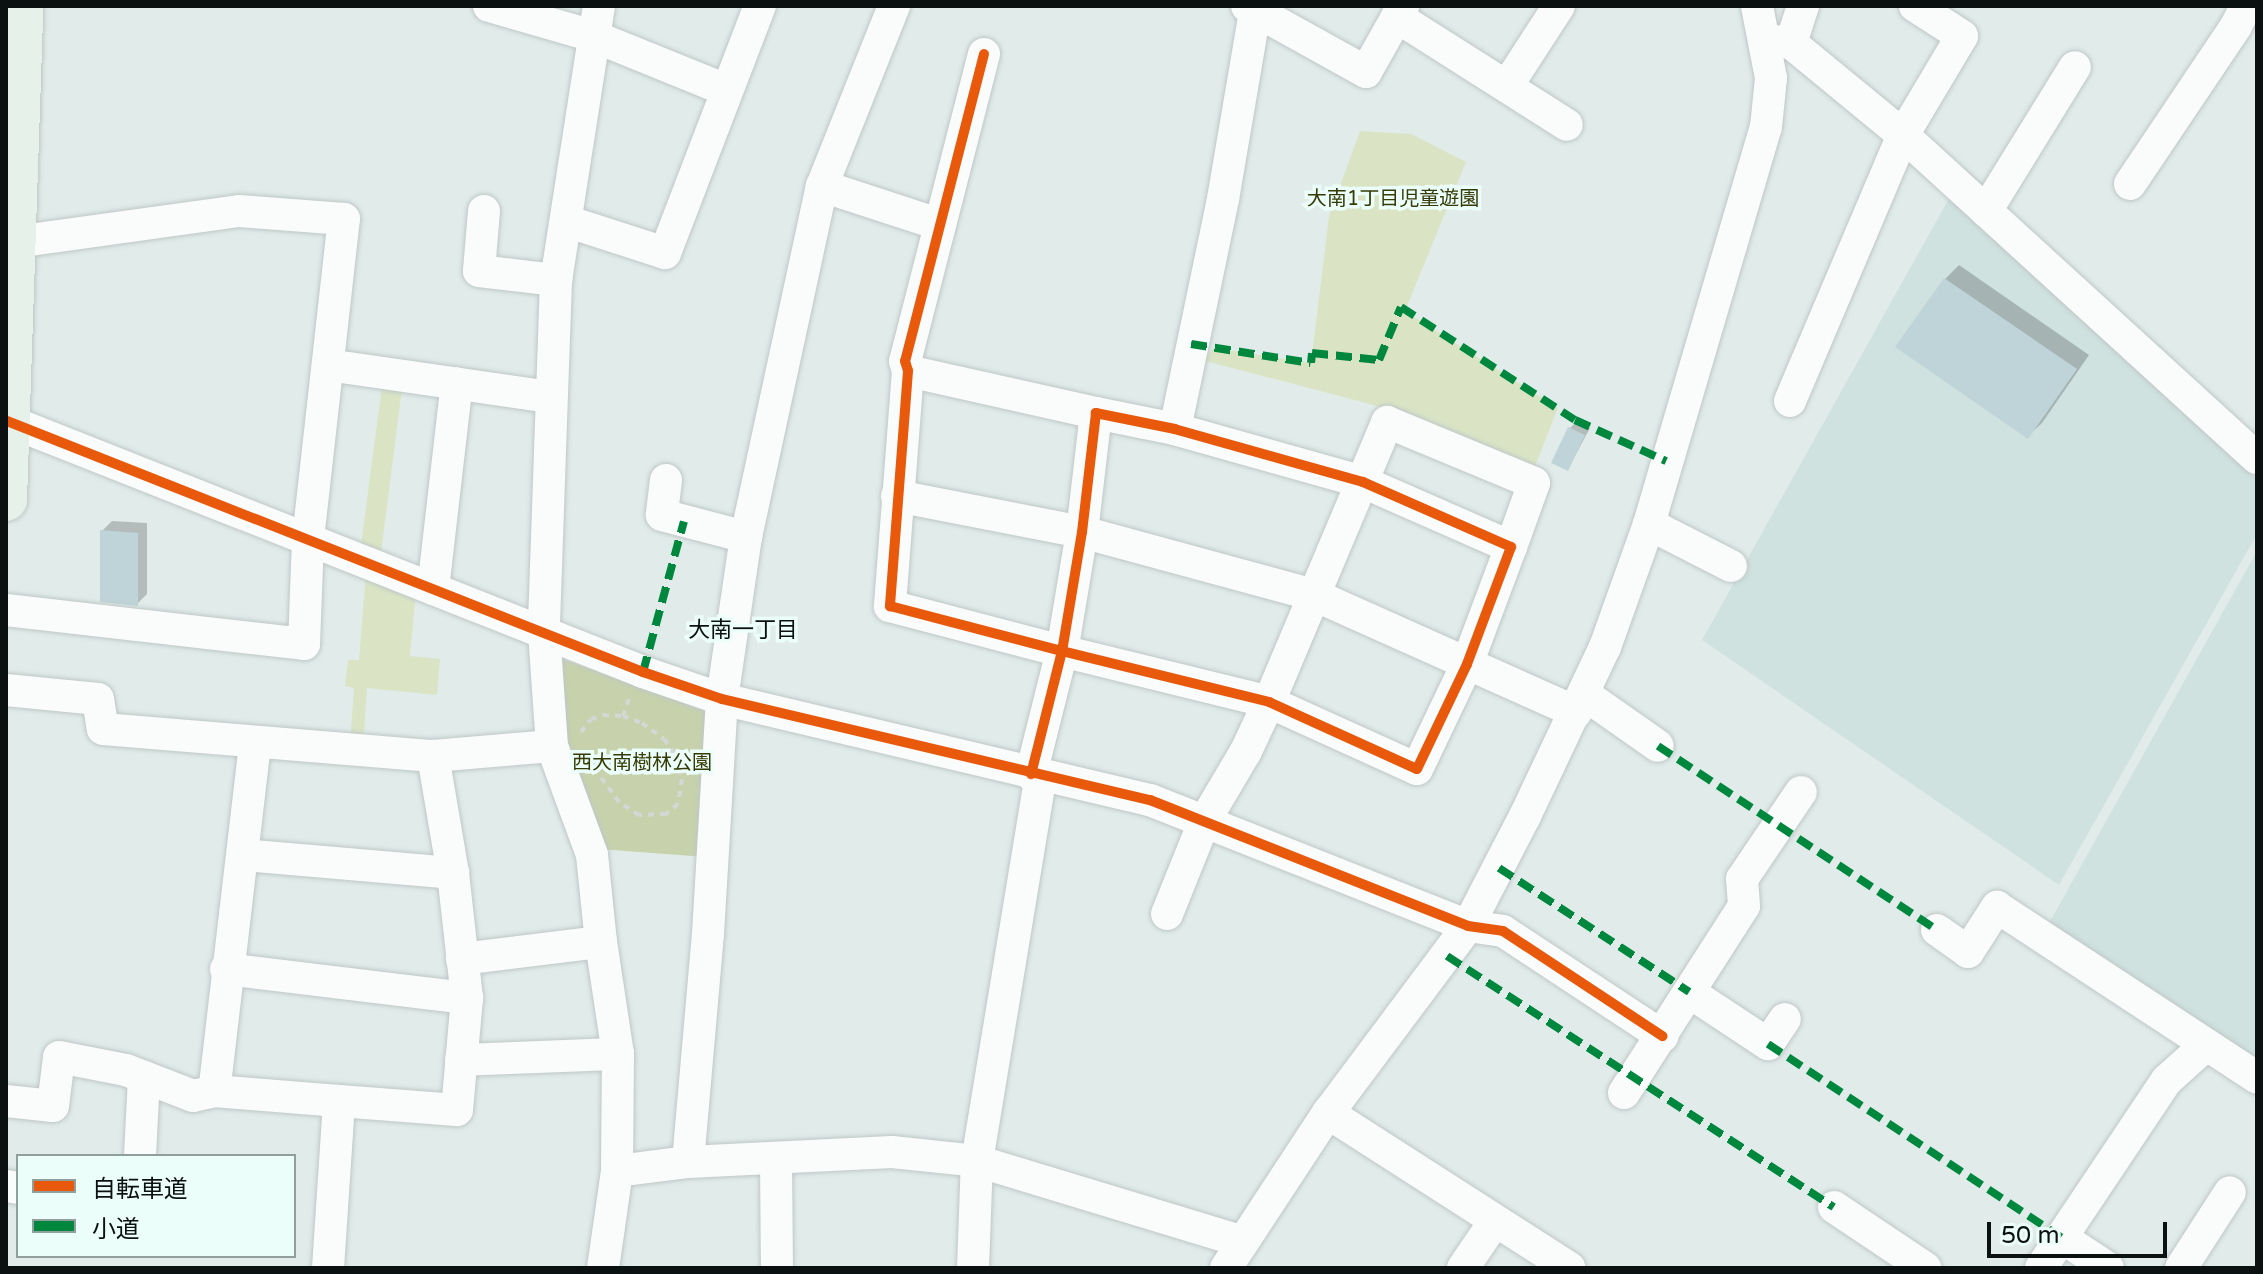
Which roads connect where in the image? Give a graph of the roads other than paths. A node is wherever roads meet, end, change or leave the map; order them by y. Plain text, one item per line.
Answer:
1 (22, 6) edge
2 (489, 6) edge
3 (760, 6) edge
4 (894, 6) edge
5 (1559, 6) edge
6 (1757, 6) edge
7 (1803, 6) edge
8 (1915, 6) edge
9 (2246, 6) edge
10 (1253, 7) edge
11 (1400, 12) edge
12 (596, 21) edge
13 (1778, 42) junction
14 (984, 54) dead end
15 (2075, 67) dead end
16 (1507, 86) junction
17 (726, 90) junction
18 (1567, 125) dead end
19 (1903, 135) junction
20 (2130, 184) dead end
21 (822, 186) junction
22 (484, 211) dead end
23 (1986, 211) junction
24 (566, 221) junction
25 (938, 224) junction
26 (16, 242) junction
27 (556, 280) junction
28 (328, 365) junction
29 (908, 371) junction
30 (457, 383) junction
31 (549, 397) junction
32 (1790, 401) dead end
33 (1096, 413) junction
34 (7, 421) edge
35 (1175, 429) junction
36 (2257, 458) edge
37 (666, 480) dead end
38 (1363, 482) junction
39 (897, 496) junction
40 (6, 500) edge
41 (1649, 524) junction
42 (1082, 532) junction
43 (746, 537) junction
44 (308, 539) junction
45 (1511, 547) junction
46 (1731, 566) dead end
47 (433, 589) junction
48 (1314, 595) junction
49 (6, 610) edge
50 (544, 632) junction
51 (1062, 651) junction
52 (1467, 664) junction
53 (6, 690) edge
54 (722, 699) junction
55 (1269, 702) junction
56 (1580, 703) junction
57 (255, 744) junction
58 (567, 745) junction
59 (1658, 746) dead end
60 (433, 756) junction
61 (1036, 775) junction
62 (1801, 792) dead end
63 (1204, 822) junction
64 (243, 855) junction
65 (453, 873) junction
66 (1167, 914) dead end
67 (1468, 926) junction
68 (1937, 930) dead end
69 (601, 942) junction
70 (462, 959) junction
71 (226, 969) junction
72 (1689, 992) junction
73 (467, 998) junction
74 (1785, 1019) dead end
75 (1662, 1036) junction
76 (2206, 1045) junction
77 (618, 1054) junction
78 (461, 1060) junction
79 (144, 1077) junction
80 (2257, 1078) edge
81 (214, 1091) junction
82 (1624, 1093) dead end
83 (6, 1101) edge
84 (339, 1101) junction
85 (1328, 1113) junction
86 (140, 1154) edge
87 (776, 1160) junction
88 (977, 1161) junction
89 (688, 1162) junction
90 (617, 1171) junction
91 (2230, 1192) dead end
92 (1834, 1207) dead end
93 (1495, 1221) junction
94 (2061, 1237) junction
95 (1234, 1255) edge
96 (328, 1268) edge
97 (603, 1268) edge
98 (777, 1268) edge
99 (973, 1268) edge
100 (1463, 1268) edge
101 (1569, 1268) edge
102 (1925, 1268) edge
103 (2041, 1268) edge
104 (2108, 1268) edge
105 (2181, 1268) edge

1 - 26 main road
2 - 12 street
3 - 17 street
4 - 21 street
5 - 16 street
6 - 13 street
7 - 13 street
8 - 19 street
9 - 20 street
10 - 11 street
10 - 35 street
11 - 16 street
12 - 17 street
12 - 24 street
13 - 19 street
13 - 41 street
14 - 25 street
15 - 23 street
16 - 18 street
17 - 24 street
19 - 23 street
19 - 32 street
21 - 25 street
21 - 43 street
22 - 27 street
23 - 36 street
24 - 27 street
25 - 29 street
26 - 28 street
26 - 34 main road
27 - 31 street
28 - 30 street
28 - 44 street
29 - 33 street
29 - 39 street
30 - 31 street
30 - 47 street
31 - 50 street
33 - 35 street
33 - 42 street
34 - 40 main road
34 - 44 street
35 - 38 street
37 - 43 street
38 - 45 street
38 - 45 street
38 - 48 street
39 - 42 street
39 - 51 street
41 - 46 street
41 - 56 street
42 - 48 street
42 - 51 street
43 - 54 street
44 - 47 street
44 - 49 street
45 - 52 street
47 - 50 street
48 - 52 street
48 - 55 street
50 - 54 street
50 - 58 street
51 - 55 street
51 - 61 street
52 - 55 street
52 - 56 street
53 - 57 street
54 - 61 street
54 - 89 street
55 - 63 street
56 - 59 street
56 - 67 street
57 - 60 street
57 - 64 street
58 - 60 street
58 - 69 street
60 - 65 street
61 - 63 street
61 - 88 street
62 - 72 street
63 - 66 street
63 - 67 street
64 - 65 street
64 - 71 street
65 - 70 street
67 - 75 street
67 - 85 street
68 - 76 street
69 - 70 street
69 - 77 street
70 - 73 street
71 - 73 street
71 - 81 street
72 - 74 street
72 - 75 street
73 - 78 street
75 - 82 street
76 - 80 street
76 - 94 street
77 - 78 street
77 - 90 street
78 - 84 street
79 - 81 street
79 - 83 street
79 - 86 street
81 - 84 street
84 - 96 street
85 - 93 street
85 - 95 street
87 - 88 street
87 - 89 street
87 - 98 street
88 - 95 street
88 - 99 street
89 - 90 street
90 - 97 street
91 - 105 street
92 - 102 street
93 - 100 street
93 - 101 street
94 - 103 street
94 - 104 street

